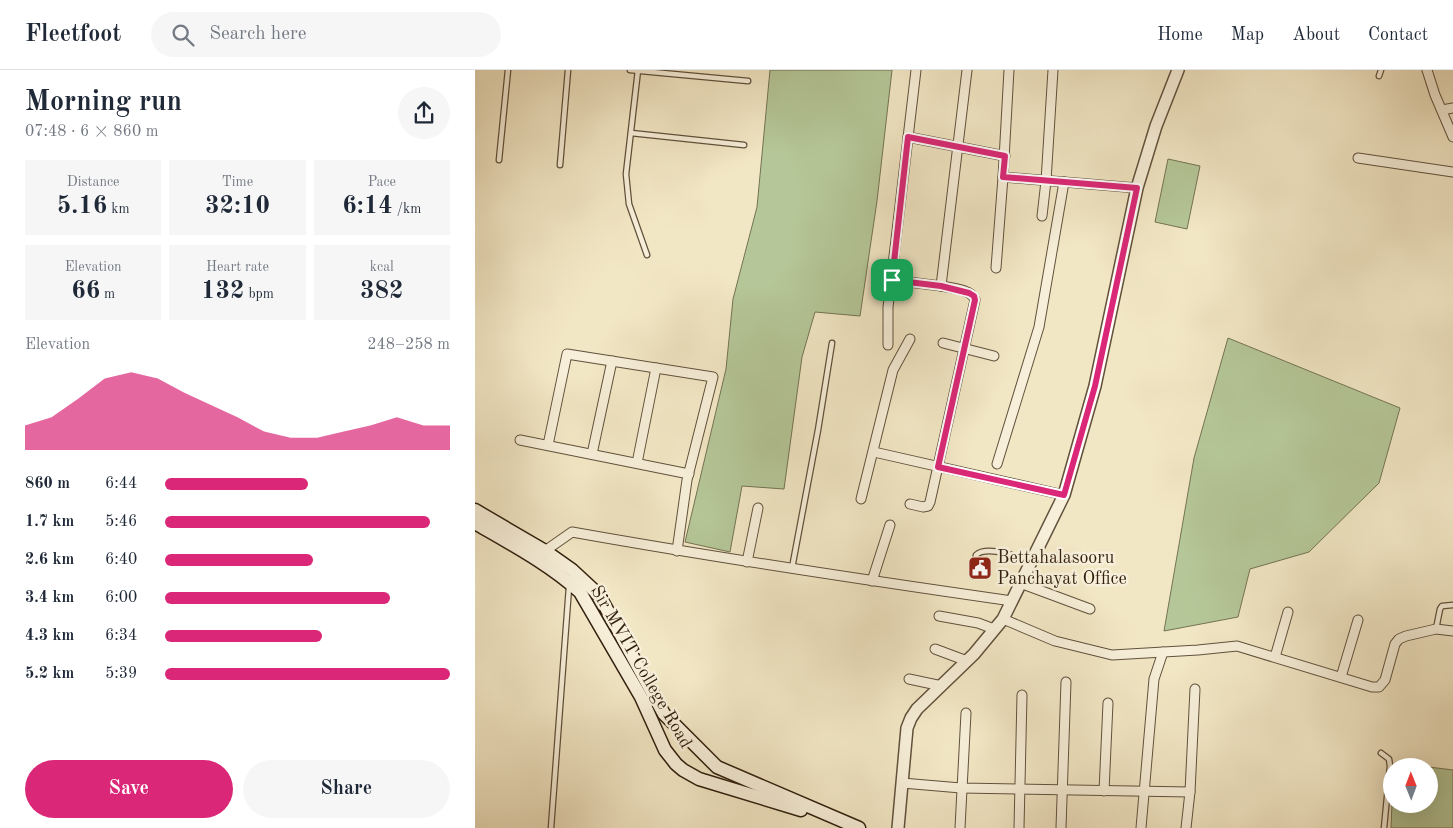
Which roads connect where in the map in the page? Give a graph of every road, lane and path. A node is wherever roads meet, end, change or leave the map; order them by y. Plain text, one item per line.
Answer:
1 (508, 70) edge
2 (568, 70) edge
3 (630, 70) edge
4 (638, 70) edge
5 (916, 70) edge
6 (967, 70) edge
7 (1009, 70) edge
8 (1053, 70) edge
9 (1178, 70) edge
10 (1381, 70) edge
11 (1427, 70) edge
12 (1379, 76) dead end
13 (748, 82) dead end
14 (1453, 108) edge
15 (1442, 110) junction
16 (631, 133) junction
17 (908, 137) junction
18 (1453, 137) edge
19 (744, 144) dead end
20 (958, 147) junction
21 (1005, 156) junction
22 (1358, 158) dead end
23 (499, 160) dead end
24 (560, 165) dead end
25 (1453, 172) edge
26 (1003, 177) junction
27 (1047, 181) junction
28 (1064, 182) junction
29 (1137, 188) junction
30 (1042, 216) dead end
31 (647, 256) dead end
32 (996, 268) dead end
33 (892, 280) junction
34 (941, 286) junction
35 (910, 339) dead end
36 (832, 343) dead end
37 (943, 343) dead end
38 (888, 345) dead end
39 (965, 349) junction
40 (994, 356) dead end
41 (612, 361) junction
42 (656, 368) junction
43 (520, 440) dead end
44 (548, 446) junction
45 (874, 452) junction
46 (593, 454) junction
47 (637, 463) junction
48 (997, 464) dead end
49 (938, 467) junction
50 (689, 474) junction
51 (1064, 495) junction
52 (861, 499) dead end
53 (910, 504) dead end
54 (758, 508) dead end
55 (475, 510) edge
56 (475, 523) edge
57 (890, 525) dead end
58 (677, 551) junction
59 (541, 555) junction
60 (1031, 561) junction
61 (747, 562) junction
62 (791, 568) junction
63 (973, 576) dead end
64 (872, 581) junction
65 (570, 583) junction
66 (1020, 583) junction
67 (1012, 600) junction
68 (1453, 605) edge
69 (1090, 609) dead end
70 (1288, 612) dead end
71 (939, 616) dead end
72 (1003, 618) junction
73 (1358, 620) dead end
74 (994, 629) junction
75 (1436, 629) junction
76 (1453, 631) edge
77 (935, 649) dead end
78 (1163, 652) junction
79 (1275, 657) junction
80 (967, 661) junction
81 (1341, 677) junction
82 (909, 679) dead end
83 (1066, 682) dead end
84 (942, 686) junction
85 (1195, 689) dead end
86 (1022, 695) dead end
87 (1108, 703) dead end
88 (966, 713) dead end
89 (1381, 753) dead end
90 (902, 783) junction
91 (961, 788) junction
92 (1020, 789) junction
93 (1062, 790) junction
94 (1104, 791) junction
95 (1145, 791) junction
96 (1190, 792) junction
97 (551, 828) edge
98 (842, 828) edge
99 (859, 828) edge
100 (898, 828) edge
101 (960, 828) edge
102 (1019, 828) edge
103 (1061, 828) edge
104 (1141, 828) edge
105 (1186, 828) edge
106 (1385, 828) edge

1 - 23 lane
2 - 24 lane
3 - 4 lane
4 - 13 lane
4 - 16 lane
5 - 17 street
6 - 20 street
7 - 21 street
8 - 27 street
9 - 29 street
10 - 12 lane
11 - 15 street
14 - 15 street
15 - 18 street
16 - 19 lane
16 - 31 lane
17 - 20 street
17 - 33 street
20 - 21 street
20 - 34 street
21 - 26 street
22 - 25 street
26 - 27 street
26 - 32 street
27 - 28 street
27 - 30 street
28 - 29 street
28 - 48 street
29 - 51 street
33 - 34 street
33 - 38 street
34 - 39 street
35 - 45 street
36 - 62 lane
37 - 39 street
39 - 40 street
39 - 49 street
41 - 42 street
41 - 44 street
41 - 46 street
42 - 47 street
42 - 50 street
43 - 44 street
44 - 46 street
45 - 49 street
45 - 52 street
46 - 47 street
47 - 50 street
49 - 51 street
49 - 53 street
50 - 58 street
51 - 60 street
54 - 61 street
55 - 59 main road, Sir MVIT College Road
56 - 59 main road, Sir MVIT College Road
57 - 64 street
58 - 59 street
58 - 61 street
59 - 65 main road, Sir MVIT College Road
59 - 99 main road, Sir MVIT College Road
60 - 63 lane
60 - 66 street
61 - 62 street
62 - 64 street
64 - 67 street
65 - 97 lane
65 - 98 main road, Sir MVIT College Road
66 - 67 street
66 - 69 street
67 - 72 street
68 - 75 lane
70 - 79 street
71 - 74 street
72 - 74 street
72 - 78 street
73 - 81 street
74 - 80 street
75 - 76 street
75 - 81 street
77 - 80 street
78 - 79 street
78 - 95 street
79 - 81 street
80 - 84 street
82 - 84 street
83 - 93 street
84 - 90 street
85 - 96 street
86 - 92 street
87 - 94 street
88 - 91 street
89 - 106 lane
90 - 91 street
90 - 100 street
91 - 92 street
91 - 101 street
92 - 93 street
92 - 102 street
93 - 94 street
93 - 103 street
94 - 95 street
95 - 96 street
95 - 104 street
96 - 105 street

